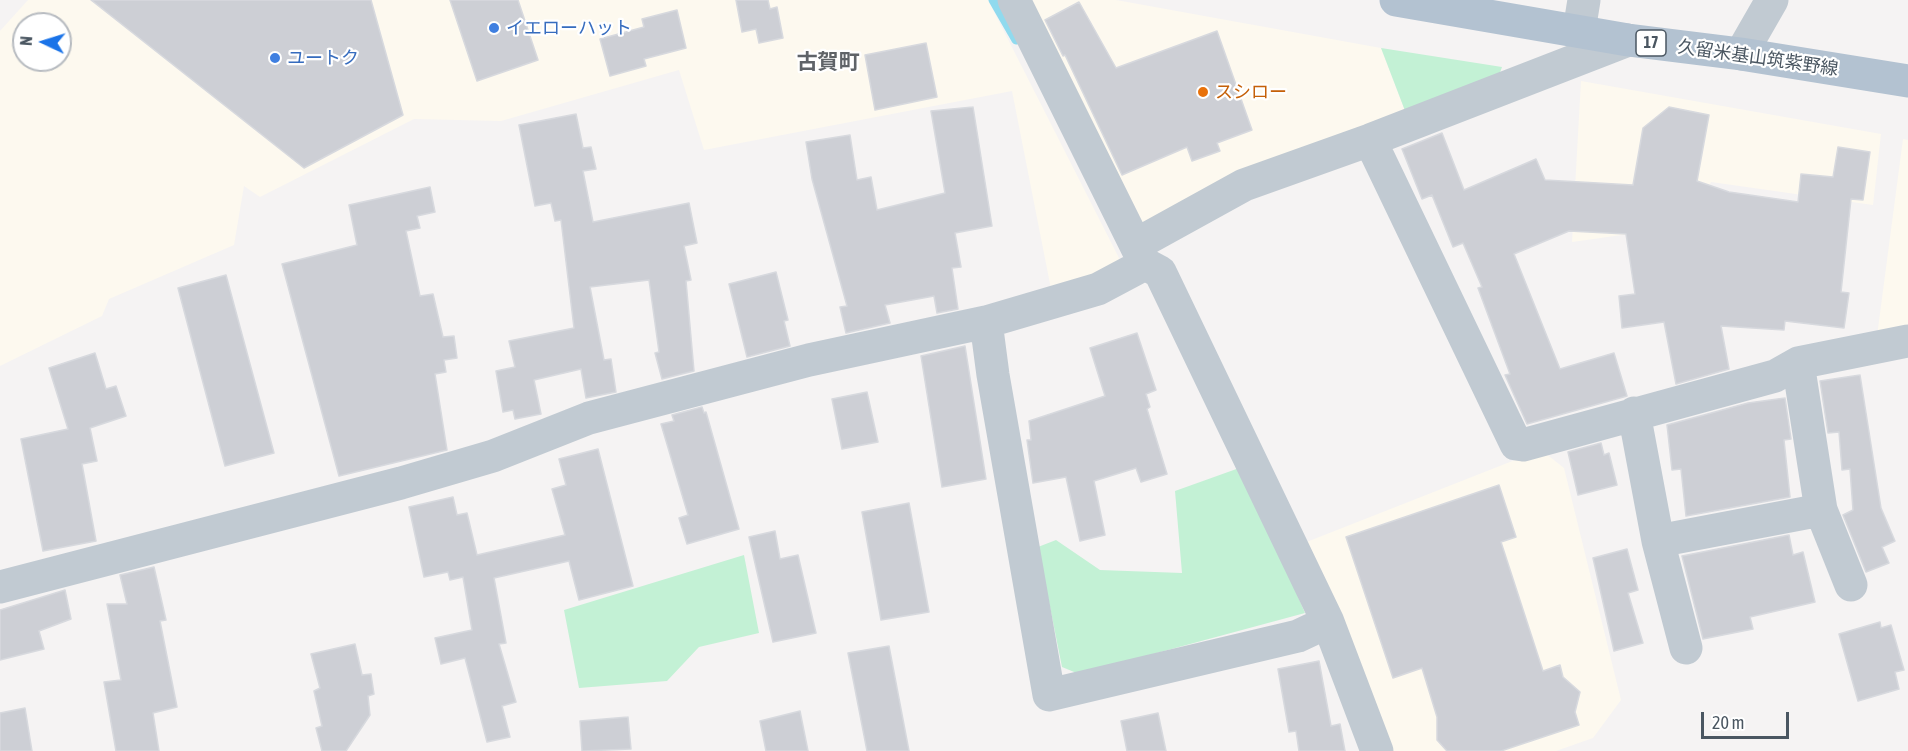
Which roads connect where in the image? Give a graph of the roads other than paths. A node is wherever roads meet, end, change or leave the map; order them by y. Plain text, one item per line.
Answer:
1 (1014, 0) edge
2 (1396, 0) edge
3 (1772, 0) edge
4 (1581, 16) edge
5 (1628, 40) junction
6 (1741, 54) junction
7 (1908, 81) edge
8 (1370, 140) junction
9 (1141, 254) junction
10 (986, 322) junction
11 (1908, 341) edge
12 (1798, 363) junction
13 (1634, 413) junction
14 (1821, 510) junction
15 (1658, 541) junction
16 (1851, 585) dead end
17 (0, 586) edge
18 (1328, 622) junction
19 (1686, 648) dead end
20 (1377, 751) edge

1 - 9 street
2 - 4 main road, 久留米基山筑紫野線 / 17
3 - 6 street
4 - 5 main road, 久留米基山筑紫野線 / 17
5 - 6 main road, 久留米基山筑紫野線 / 17
5 - 8 street
6 - 7 main road, 久留米基山筑紫野線 / 17
8 - 9 street
8 - 13 street
9 - 10 street
9 - 18 street
10 - 17 street
10 - 18 street
11 - 12 street
12 - 13 street
12 - 14 street
13 - 15 street
14 - 15 street
14 - 16 street
15 - 19 street
18 - 20 street

